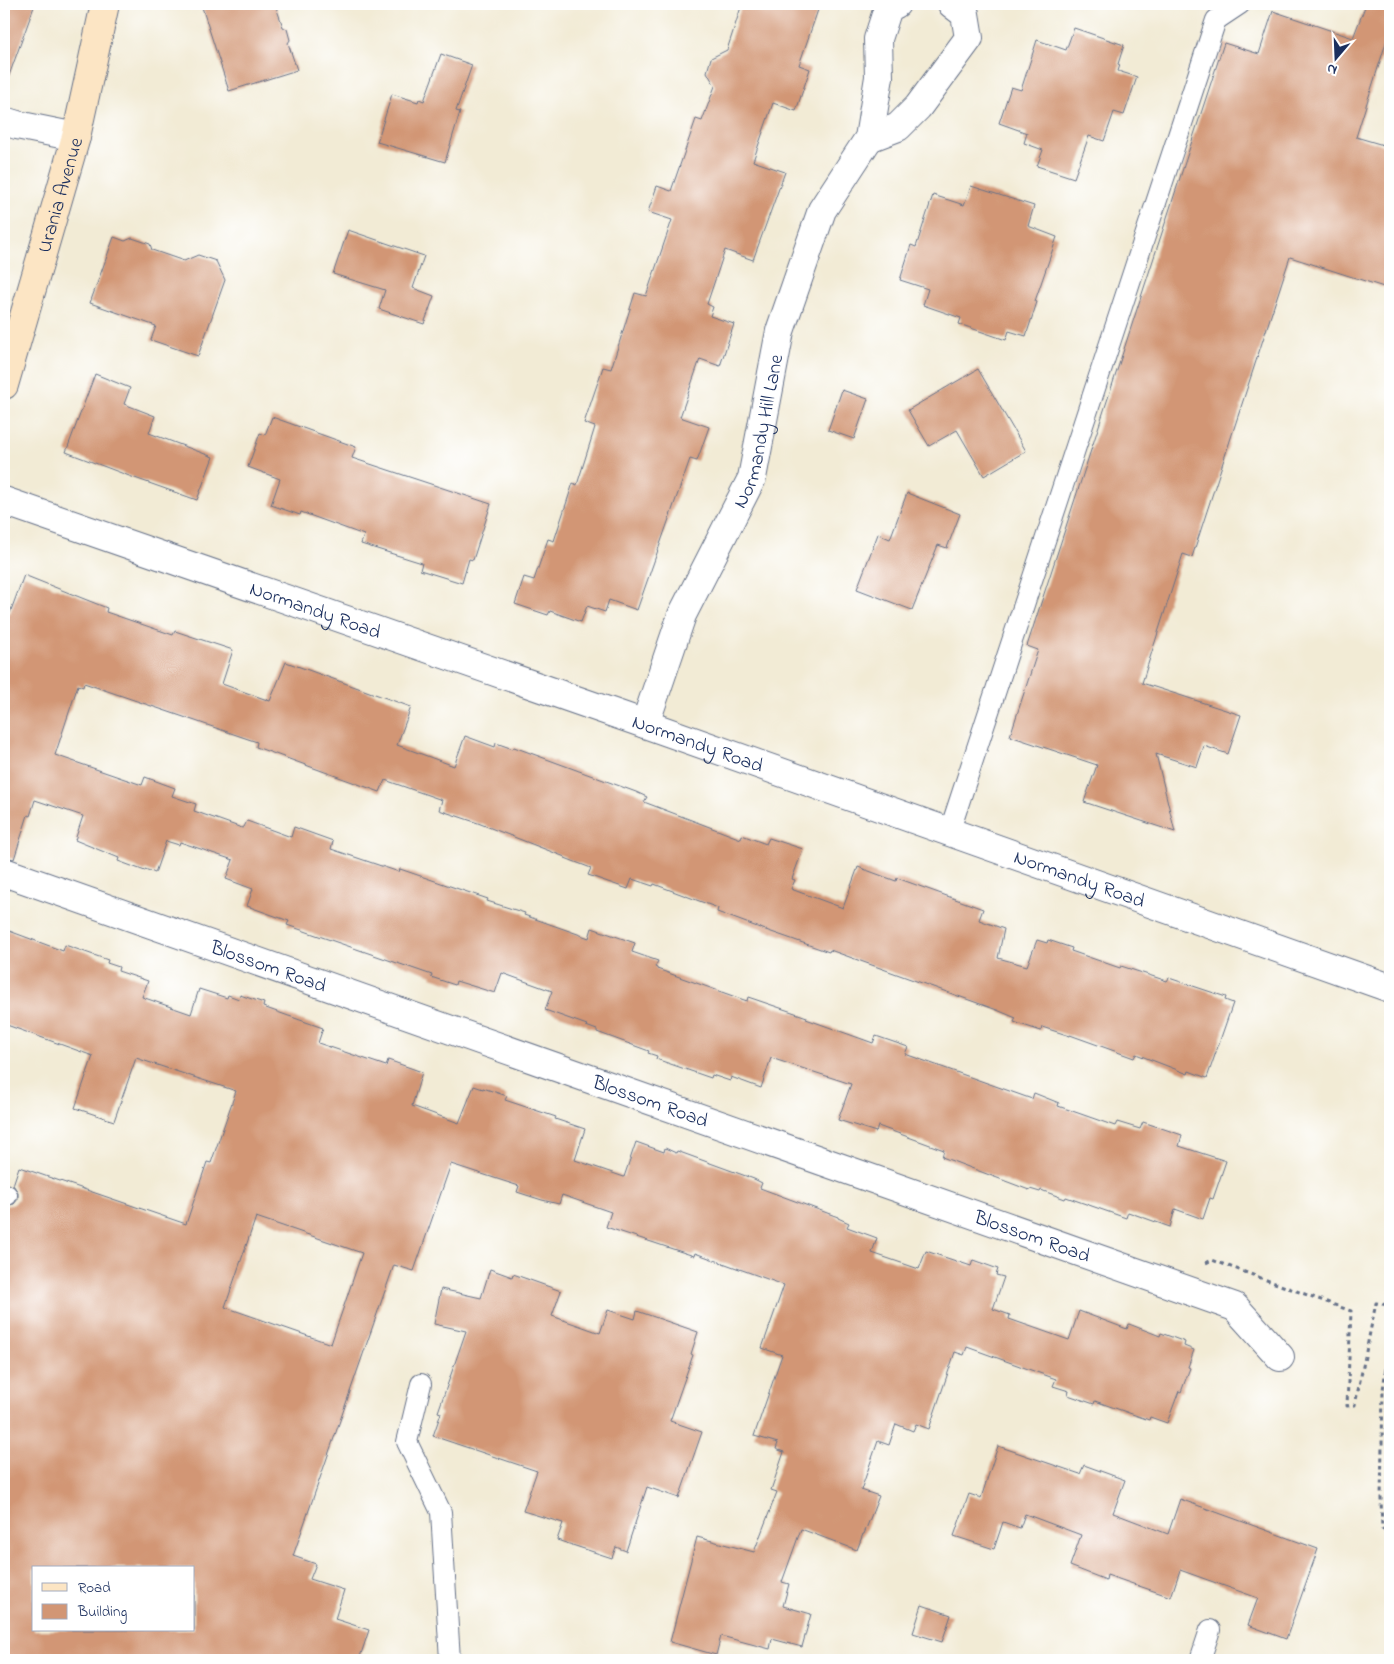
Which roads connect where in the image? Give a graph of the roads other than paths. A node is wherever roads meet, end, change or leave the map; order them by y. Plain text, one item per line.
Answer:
1 (105, 4) edge
2 (896, 4) edge
3 (952, 4) edge
4 (1240, 4) edge
5 (4, 121) edge
6 (76, 137) junction
7 (869, 138) junction
8 (4, 385) edge
9 (4, 501) edge
10 (645, 724) junction
11 (949, 833) junction
12 (4, 872) edge
13 (1390, 988) edge
14 (1280, 1357) dead end
15 (421, 1384) dead end
16 (1210, 1630) dead end
17 (450, 1660) edge
18 (1200, 1660) edge

1 - 6 street, Urania Avenue
2 - 7 street, Normandy Hill Lane
3 - 7 street
4 - 11 lane
5 - 6 street
6 - 8 street, Urania Avenue
7 - 10 street, Normandy Hill Lane
9 - 10 street, Normandy Road
10 - 11 street, Normandy Road
11 - 13 street, Normandy Road
12 - 14 street, Blossom Road
15 - 17 lane
16 - 18 lane

